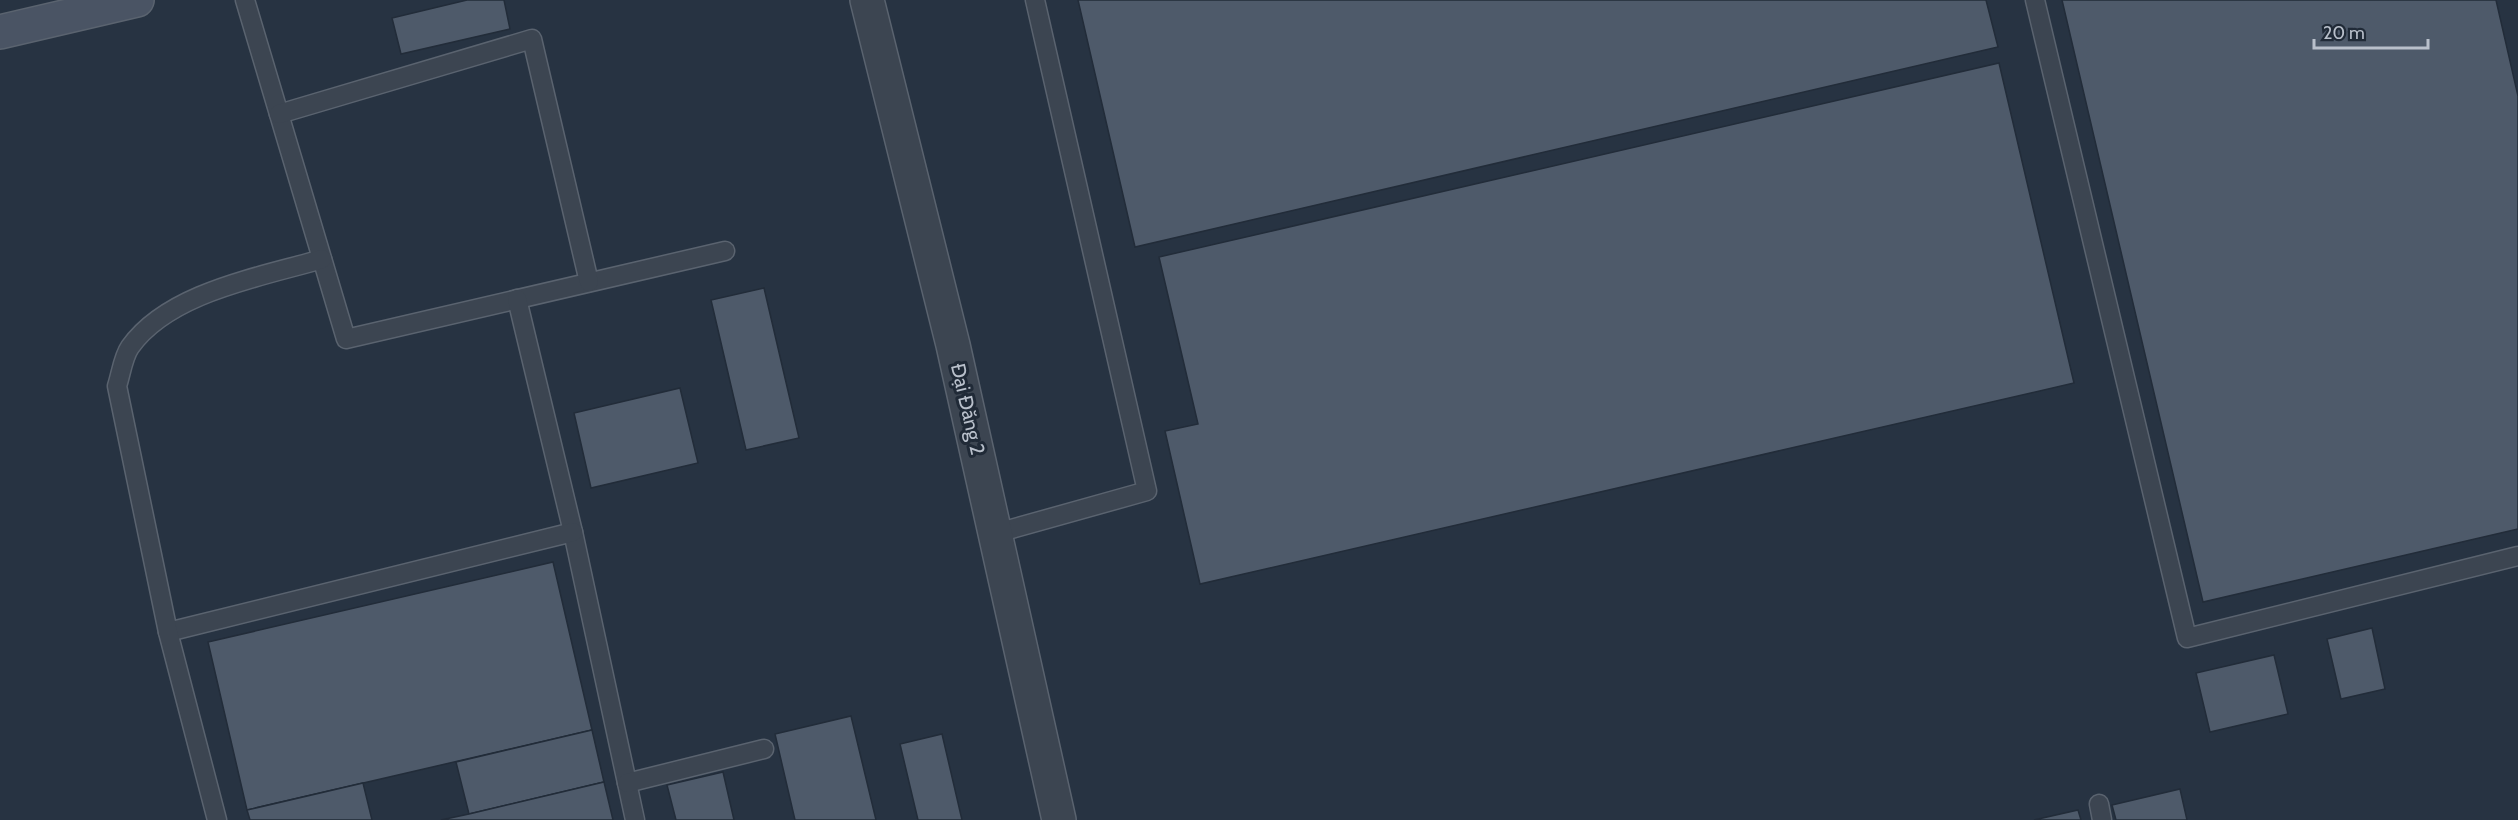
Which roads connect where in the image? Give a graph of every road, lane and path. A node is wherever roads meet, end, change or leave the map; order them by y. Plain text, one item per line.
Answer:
1 (136, 0) edge
2 (245, 0) edge
3 (867, 0) edge
4 (1035, 0) edge
5 (2035, 0) edge
6 (0, 32) edge
7 (279, 114) junction
8 (725, 251) dead end
9 (322, 259) junction
10 (589, 282) junction
11 (517, 299) junction
12 (573, 532) junction
13 (997, 533) junction
14 (2518, 556) edge
15 (168, 632) junction
16 (764, 749) dead end
17 (627, 783) junction
18 (217, 820) edge
19 (635, 820) edge
20 (1059, 820) edge

1 - 6 main road
2 - 7 lane
3 - 13 street, Đại Đăng 2
4 - 13 lane
5 - 14 lane
7 - 9 lane
7 - 10 lane
8 - 10 lane
9 - 11 lane
9 - 15 lane
10 - 11 lane
11 - 12 lane
12 - 15 lane
12 - 17 lane
13 - 20 street, Đại Đăng 2
15 - 18 lane
16 - 17 lane
17 - 19 lane

